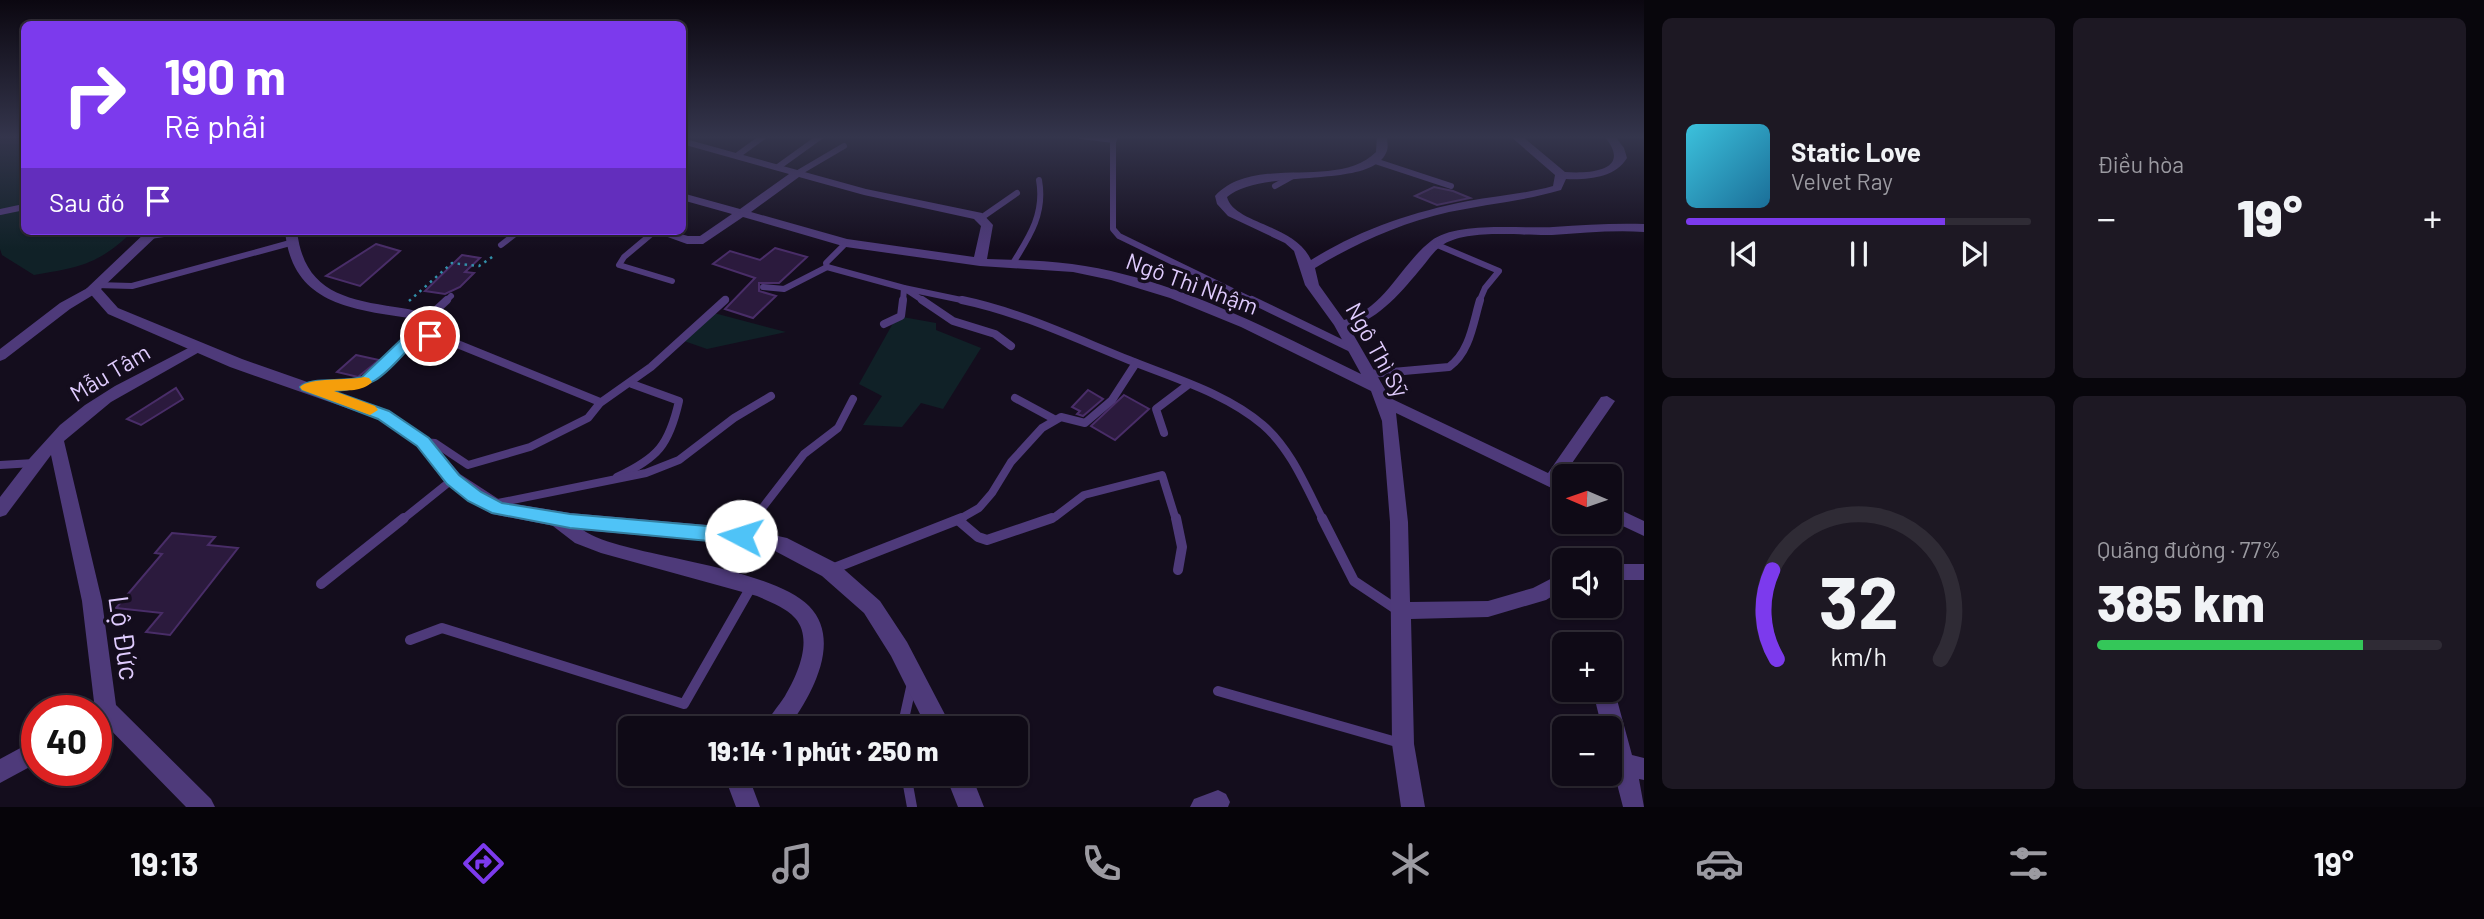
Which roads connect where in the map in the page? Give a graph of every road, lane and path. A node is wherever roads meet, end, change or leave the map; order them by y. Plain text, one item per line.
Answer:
1 (797, 174) edge
2 (800, 174) edge
3 (1113, 174) edge
4 (1316, 174) edge
5 (1413, 174) edge
6 (1560, 174) joint
7 (1594, 174) edge
8 (1293, 176) junction
9 (1039, 180) dead end
10 (1275, 186) dead end
11 (1451, 186) dead end
12 (1017, 193) dead end
13 (686, 197) edge
14 (21, 208) edge
15 (0, 212) edge
16 (742, 214) junction
17 (982, 218) junction
18 (1644, 228) edge
19 (151, 235) edge
20 (514, 235) edge
21 (651, 235) edge
22 (672, 235) edge
23 (290, 237) edge
24 (846, 243) junction
25 (1435, 244) junction
26 (501, 246) dead end
27 (492, 257) dead end
28 (980, 262) junction
29 (1013, 263) junction
30 (827, 267) junction
31 (1308, 267) junction
32 (672, 281) dead end
33 (94, 287) junction
34 (763, 287) dead end
35 (904, 288) junction
36 (452, 296) dead end
37 (726, 299) dead end
38 (397, 312) junction
39 (421, 318) junction
40 (884, 324) dead end
41 (1341, 325) junction
42 (415, 334) junction
43 (1011, 346) dead end
44 (198, 348) junction
45 (1356, 351) junction
46 (0, 356) edge
47 (1136, 363) junction
48 (632, 384) junction
49 (1189, 384) junction
50 (307, 387) junction
51 (1377, 388) junction
52 (771, 396) dead end
53 (1015, 398) dead end
54 (853, 399) dead end
55 (1607, 401) dead end
56 (600, 402) junction
57 (1054, 419) junction
58 (1164, 433) dead end
59 (56, 441) junction
60 (423, 442) junction
61 (34, 463) junction
62 (1570, 464) edge
63 (0, 465) edge
64 (453, 479) junction
65 (1552, 482) edge
66 (601, 484) junction
67 (490, 504) junction
68 (0, 510) edge
69 (1622, 518) edge
70 (555, 519) junction
71 (958, 520) junction
72 (1644, 529) edge
73 (741, 536) junction
74 (830, 570) junction
75 (1178, 570) dead end
76 (1622, 572) edge
77 (1644, 572) edge
78 (321, 584) dead end
79 (751, 587) junction
80 (1552, 587) edge
81 (1399, 611) junction
82 (410, 640) dead end
83 (913, 676) junction
84 (1218, 691) dead end
85 (100, 695) edge
86 (1607, 702) edge
87 (783, 716) edge
88 (905, 716) edge
89 (934, 716) edge
90 (112, 722) edge
91 (1403, 744) junction
92 (21, 760) edge
93 (1633, 766) edge
94 (0, 772) edge
95 (740, 786) edge
96 (908, 786) edge
97 (963, 786) edge
98 (203, 807) edge
99 (748, 807) edge
100 (912, 807) edge
101 (971, 807) edge
102 (1413, 807) edge
103 (1635, 807) edge

1 - 16 street
2 - 17 street
3 - 45 lane
4 - 8 street, Ngô Thì Sỹ
5 - 11 lane
6 - 7 street
6 - 31 street
8 - 10 lane
8 - 31 street, Ngô Thì Sỹ
9 - 29 lane
12 - 17 lane
13 - 16 street, Ngô Thì Nhậm
14 - 15 lane
16 - 22 street
16 - 24 street, Ngô Thì Nhậm
17 - 28 street
18 - 25 street
19 - 33 street
20 - 26 lane
21 - 32 lane
23 - 33 lane
23 - 38 street
24 - 28 street, Ngô Thì Nhậm
24 - 30 lane
25 - 41 street
25 - 51 lane
27 - 38 path
28 - 29 street, Ngô Thì Nhậm
29 - 51 street, Ngô Thì Nhậm
30 - 34 lane
30 - 35 lane
31 - 41 street, Ngô Thì Sỹ
33 - 44 street
33 - 46 street
35 - 40 lane
35 - 43 lane
35 - 47 lane
36 - 39 lane
37 - 48 lane
38 - 39 street
39 - 42 street
41 - 45 street, Ngô Thì Sỹ
42 - 50 lane
42 - 56 lane
44 - 50 street
44 - 59 street, Mẫu Tâm
45 - 51 street, Ngô Thì Sỹ
47 - 49 lane
47 - 57 lane
48 - 56 lane
48 - 66 lane
49 - 58 lane
49 - 81 lane
50 - 60 street
51 - 65 street, Ngô Thì Nhậm
51 - 81 street, Ngô Thì Sỹ
52 - 66 lane
53 - 57 lane
54 - 73 lane
55 - 62 street
56 - 60 lane
57 - 71 lane
59 - 61 street, Mẫu Tâm
59 - 85 street, Lộ Đức
60 - 64 street
61 - 63 lane
61 - 68 street, Mẫu Tâm
64 - 67 street
64 - 78 lane
66 - 67 lane
67 - 70 street
69 - 72 street
70 - 73 street
70 - 79 street
71 - 74 lane
71 - 75 lane
73 - 74 street
74 - 83 street
76 - 77 street
79 - 82 lane
79 - 87 street
80 - 81 street
81 - 91 street, Ngô Thì Sỹ
83 - 88 lane
83 - 89 street
84 - 91 lane
86 - 93 street
90 - 98 street, Lộ Đức
91 - 102 street, Ngô Thì Sỹ
92 - 94 street
93 - 103 street
95 - 99 street
96 - 100 lane
97 - 101 street

